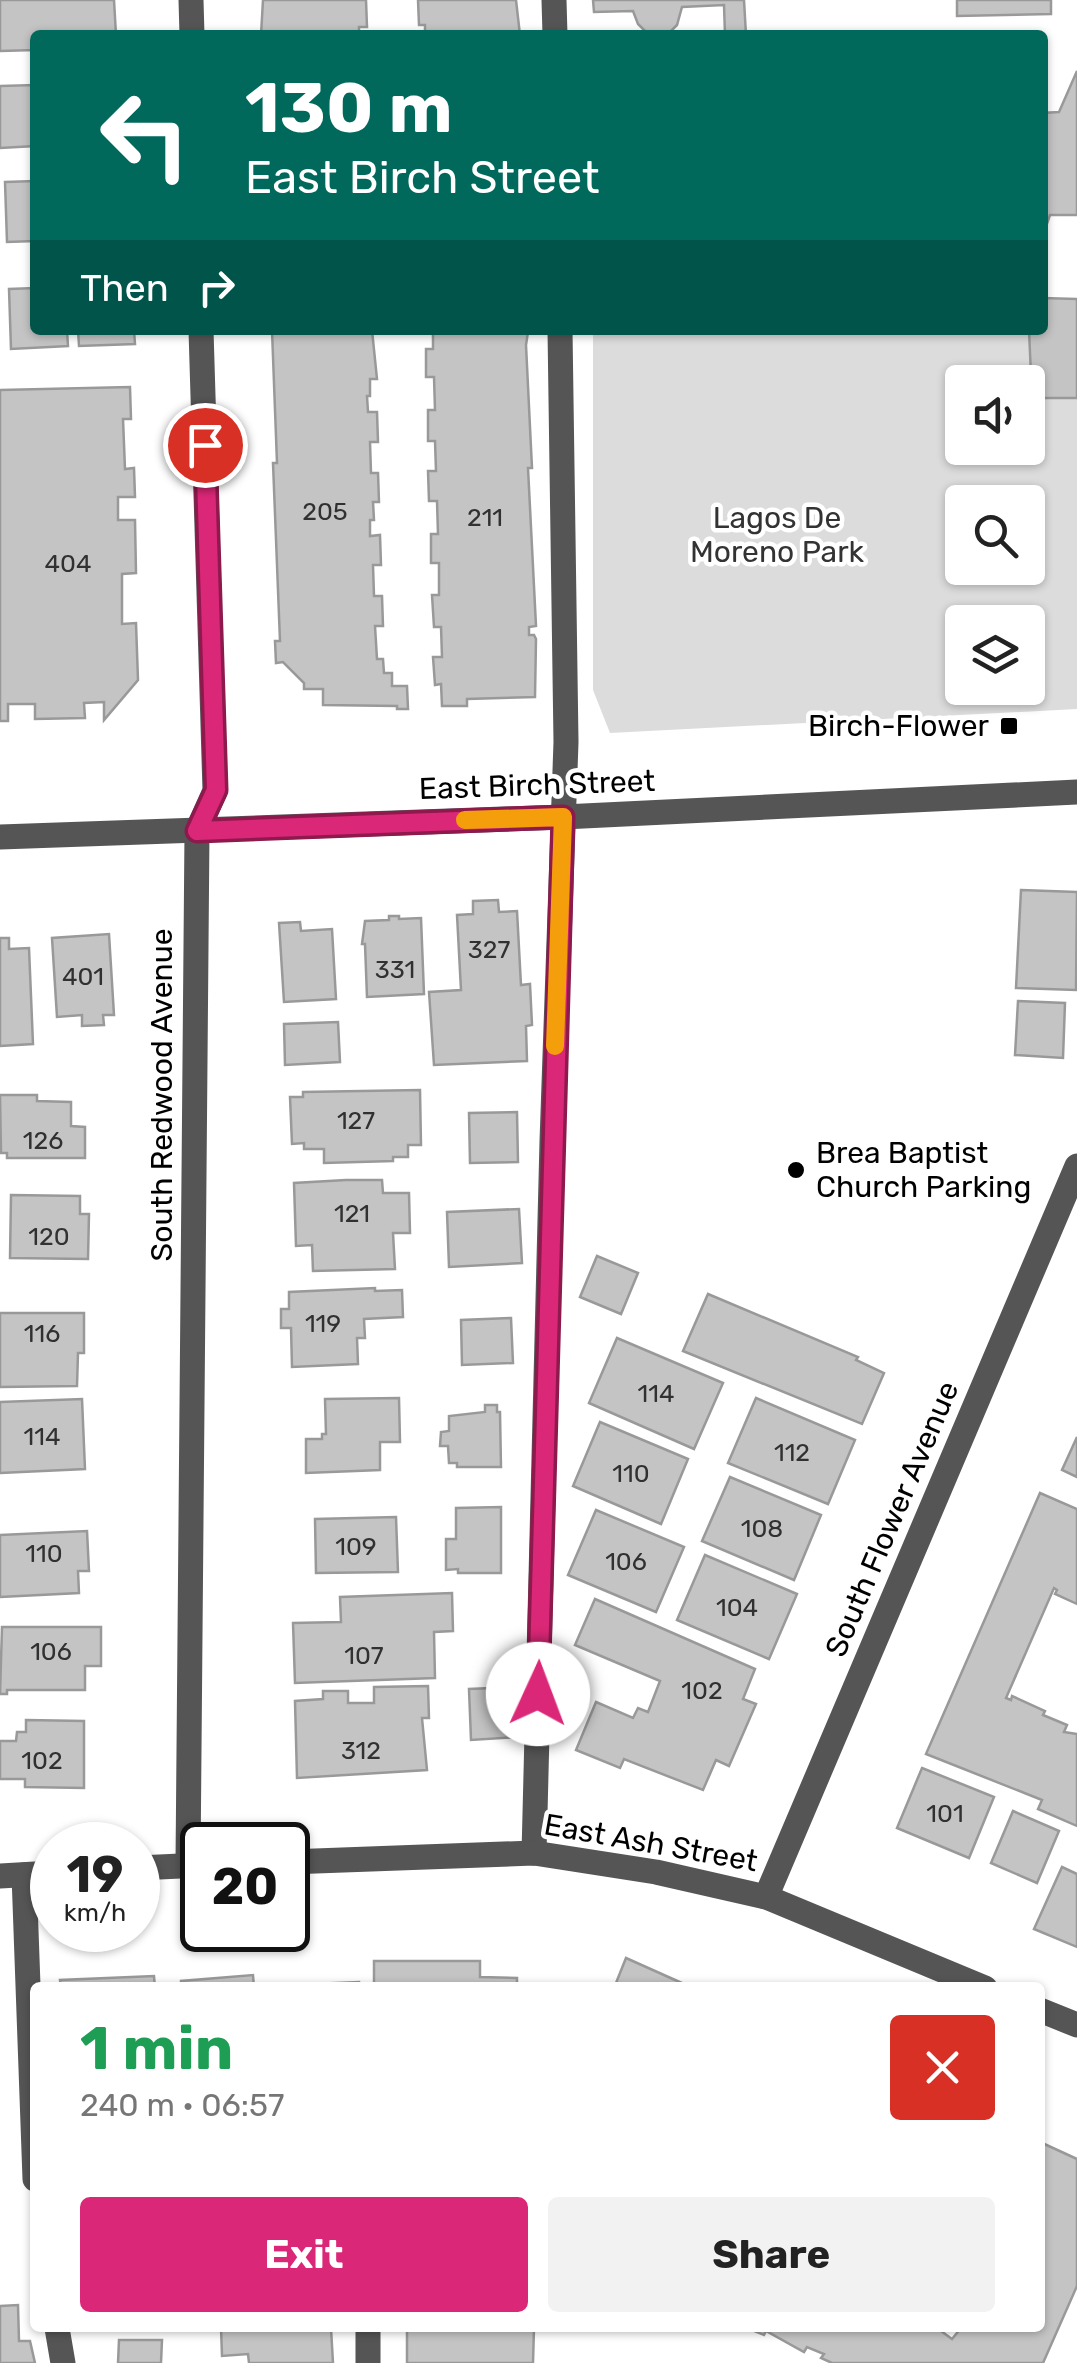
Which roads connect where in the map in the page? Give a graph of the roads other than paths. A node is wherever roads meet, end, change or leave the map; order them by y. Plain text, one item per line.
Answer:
1 (191, 0) edge
2 (554, 0) edge
3 (192, 30) edge
4 (555, 30) edge
5 (202, 335) edge
6 (560, 335) edge
7 (1077, 792) edge
8 (563, 817) junction
9 (197, 831) junction
10 (0, 838) edge
11 (1077, 1166) edge
12 (195, 1822) edge
13 (534, 1852) junction
14 (310, 1861) edge
15 (12, 1876) edge
16 (766, 1897) junction
17 (971, 1982) edge
18 (1045, 2012) edge
19 (1077, 2026) edge
20 (30, 2113) edge
21 (58, 2332) edge
22 (368, 2332) edge
23 (63, 2363) edge
24 (368, 2363) edge

1 - 3 street
2 - 4 street
5 - 9 street, South Redwood Avenue
6 - 8 street
7 - 8 street, East Birch Street
8 - 9 street, East Birch Street
8 - 13 street
9 - 10 street, East Birch Street
9 - 12 street, South Redwood Avenue
11 - 16 street, South Flower Avenue
13 - 14 street, East Ash Street
13 - 16 street, East Ash Street
15 - 20 street
16 - 17 street, East Ash Street
18 - 19 street
21 - 23 street
22 - 24 street

